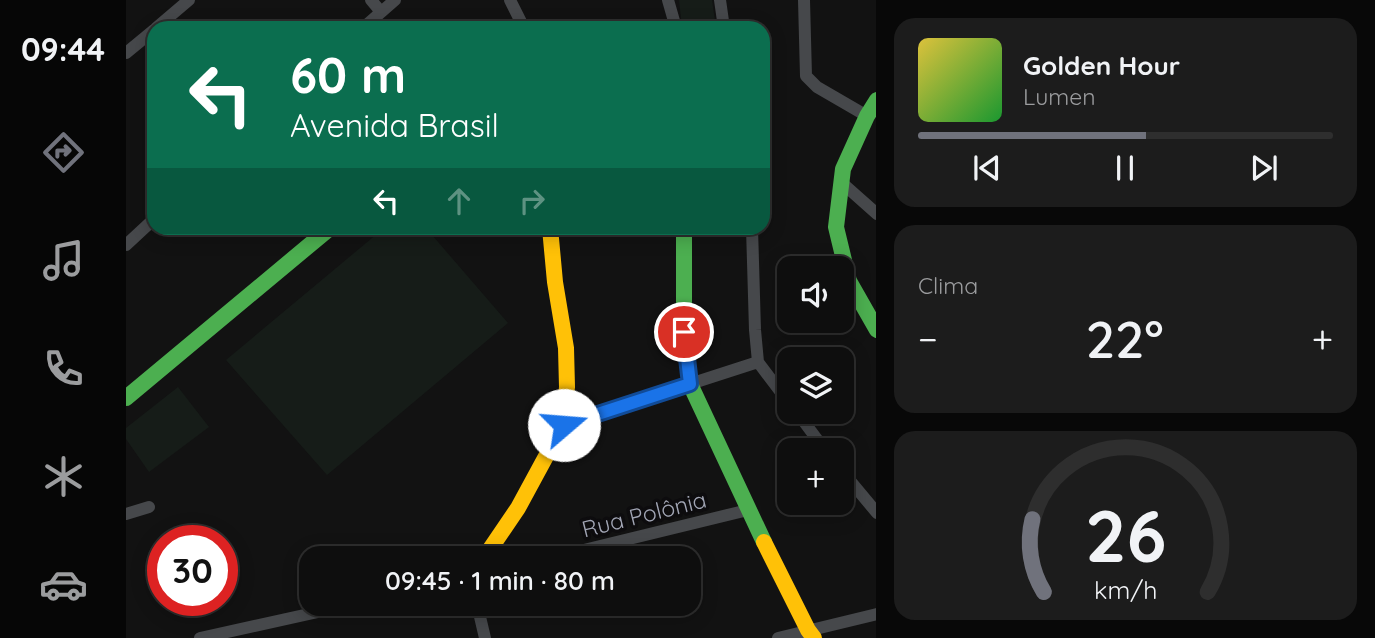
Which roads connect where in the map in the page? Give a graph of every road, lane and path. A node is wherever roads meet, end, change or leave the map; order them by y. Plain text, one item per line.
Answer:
1 (189, 0) edge
2 (371, 0) edge
3 (395, 0) edge
4 (510, 0) edge
5 (668, 0) edge
6 (720, 0) edge
7 (804, 0) edge
8 (381, 12) junction
9 (164, 21) edge
10 (371, 21) edge
11 (520, 21) edge
12 (674, 21) edge
13 (723, 21) edge
14 (147, 36) edge
15 (126, 53) edge
16 (876, 100) edge
17 (867, 116) junction
18 (841, 182) junction
19 (876, 214) edge
20 (147, 225) edge
21 (322, 235) edge
22 (551, 235) edge
23 (684, 235) edge
24 (751, 235) edge
25 (126, 244) edge
26 (876, 330) edge
27 (758, 362) junction
28 (690, 384) junction
29 (777, 387) edge
30 (126, 398) edge
31 (564, 425) junction
32 (854, 486) edge
33 (149, 507) dead end
34 (748, 510) junction
35 (126, 513) edge
36 (876, 513) edge
37 (492, 546) edge
38 (600, 546) edge
39 (876, 614) edge
40 (300, 616) edge
41 (480, 616) edge
42 (811, 634) edge
43 (200, 638) edge
44 (485, 638) edge
45 (778, 638) edge

1 - 9 street
2 - 8 street
3 - 8 street
4 - 11 street
5 - 12 street
6 - 13 street
7 - 17 street
8 - 10 street
14 - 15 street
16 - 17 street
17 - 18 street
18 - 19 street
18 - 26 street
20 - 25 street
21 - 30 street
22 - 31 street
23 - 28 street
24 - 27 street
27 - 28 street
27 - 29 street
28 - 31 street
28 - 34 street
31 - 37 street
32 - 36 street
33 - 35 street
34 - 38 street, Rua Polônia
34 - 42 street
39 - 42 street
40 - 43 street
41 - 44 street
42 - 45 street

